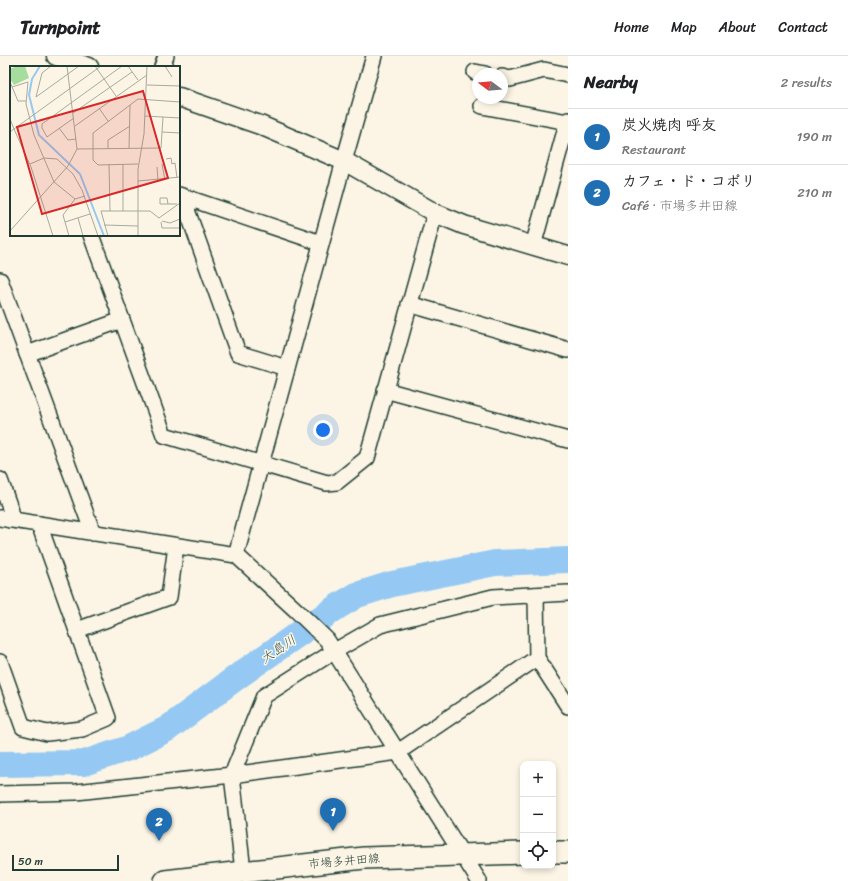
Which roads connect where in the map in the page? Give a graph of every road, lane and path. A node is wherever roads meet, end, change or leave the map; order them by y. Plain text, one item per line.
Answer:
1 (166, 56) edge
2 (374, 56) edge
3 (57, 59) edge
4 (85, 66) edge
5 (162, 66) edge
6 (568, 76) edge
7 (508, 78) edge
8 (180, 98) edge
9 (482, 106) dead end
10 (568, 121) edge
11 (344, 161) junction
12 (185, 197) edge
13 (435, 214) junction
14 (91, 236) edge
15 (321, 243) junction
16 (533, 246) junction
17 (568, 256) edge
18 (0, 280) edge
19 (409, 304) junction
20 (122, 320) junction
21 (568, 350) edge
22 (27, 354) junction
23 (287, 368) junction
24 (386, 390) junction
25 (568, 440) edge
26 (261, 464) junction
27 (0, 480) edge
28 (5, 519) edge
29 (39, 524) junction
30 (93, 533) junction
31 (176, 546) junction
32 (236, 555) junction
33 (568, 593) edge
34 (536, 595) junction
35 (77, 630) junction
36 (330, 646) junction
37 (537, 658) junction
38 (0, 662) edge
39 (568, 706) edge
40 (398, 752) junction
41 (232, 775) junction
42 (0, 794) edge
43 (556, 852) edge
44 (568, 852) edge
45 (520, 853) edge
46 (463, 854) junction
47 (243, 871) junction
48 (165, 881) edge
49 (479, 881) edge

1 - 5 street
2 - 11 street
3 - 4 street
6 - 7 street
8 - 11 street
9 - 10 street
10 - 16 street
11 - 13 street
11 - 15 street
12 - 15 street
12 - 23 street
13 - 16 street
13 - 19 street
14 - 20 street
15 - 23 street
16 - 17 street
18 - 22 street
19 - 21 street
19 - 24 street
20 - 22 street
20 - 26 street
22 - 30 street
23 - 26 street
24 - 25 street
24 - 26 street
26 - 32 street
27 - 28 street
28 - 29 street
29 - 30 street
29 - 35 street
30 - 31 street
31 - 32 street
31 - 35 street
32 - 36 street
33 - 34 street
34 - 36 street
34 - 37 street
35 - 38 street
36 - 40 street
36 - 41 street
37 - 39 street
37 - 40 street
40 - 41 street
40 - 46 street
41 - 42 street
41 - 47 street
43 - 44 main road
45 - 46 main road, 市場多井田線
46 - 47 main road, 市場多井田線
46 - 49 street
47 - 48 main road, 市場多井田線

